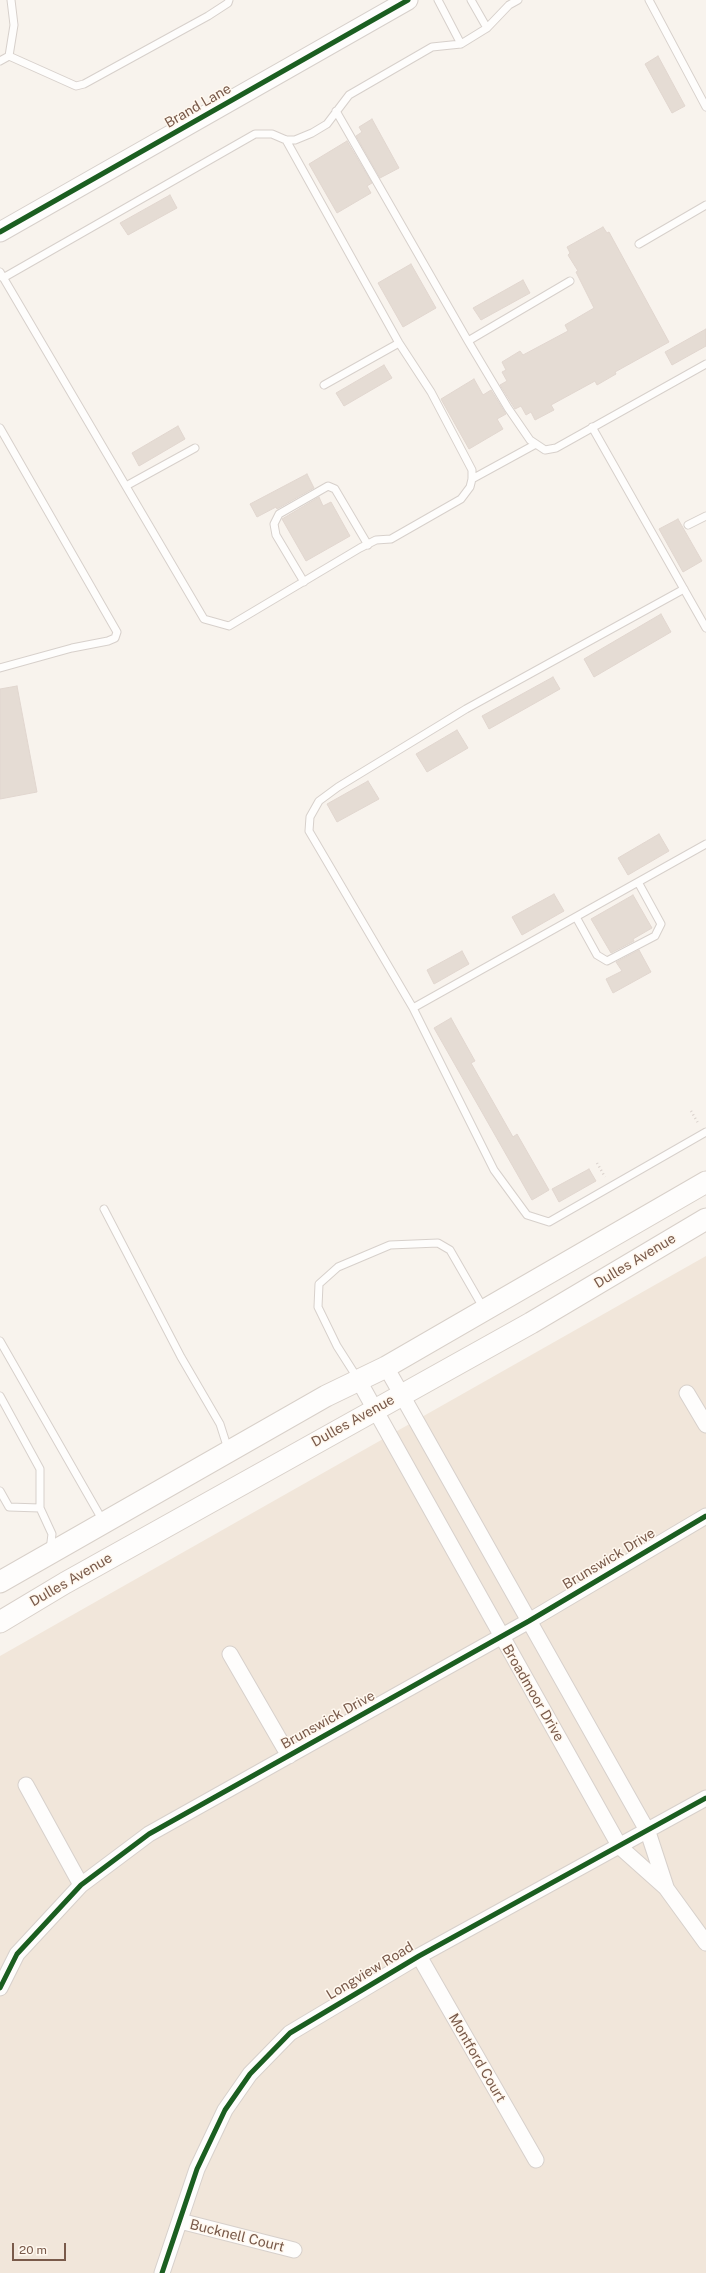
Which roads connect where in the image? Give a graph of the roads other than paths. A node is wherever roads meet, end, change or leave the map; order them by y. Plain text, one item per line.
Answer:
1 (11, 0) edge
2 (230, 0) edge
3 (408, 0) edge
4 (438, 0) edge
5 (472, 0) edge
6 (518, 0) edge
7 (649, 0) edge
8 (487, 28) junction
9 (461, 44) junction
10 (9, 56) junction
11 (0, 62) edge
12 (706, 107) edge
13 (336, 111) junction
14 (286, 140) junction
15 (706, 205) edge
16 (0, 232) edge
17 (639, 244) dead end
18 (2, 275) edge
19 (570, 281) dead end
20 (468, 341) junction
21 (399, 343) junction
22 (706, 364) edge
23 (324, 385) dead end
24 (592, 427) junction
25 (0, 428) edge
26 (536, 444) junction
27 (195, 448) dead end
28 (472, 479) junction
29 (126, 486) junction
30 (706, 516) edge
31 (688, 525) dead end
32 (368, 544) junction
33 (304, 582) junction
34 (684, 589) junction
35 (706, 628) edge
36 (0, 668) edge
37 (706, 844) edge
38 (638, 882) junction
39 (576, 917) junction
40 (413, 1008) junction
41 (706, 1132) edge
42 (706, 1182) edge
43 (104, 1209) dead end
44 (706, 1219) edge
45 (485, 1310) junction
46 (0, 1341) edge
47 (386, 1367) junction
48 (359, 1381) junction
49 (403, 1393) junction
50 (687, 1393) dead end
51 (0, 1396) edge
52 (375, 1409) junction
53 (706, 1425) edge
54 (229, 1451) junction
55 (0, 1491) edge
56 (40, 1508) junction
57 (706, 1516) edge
58 (104, 1523) junction
59 (49, 1554) junction
60 (0, 1582) edge
61 (65, 1583) junction
62 (529, 1621) junction
63 (0, 1622) edge
64 (501, 1637) junction
65 (230, 1654) dead end
66 (289, 1756) junction
67 (26, 1785) dead end
68 (706, 1798) edge
69 (648, 1832) junction
70 (620, 1847) junction
71 (81, 1885) junction
72 (666, 1888) junction
73 (706, 1943) edge
74 (419, 1956) junction
75 (0, 1988) edge
76 (536, 2160) dead end
77 (180, 2222) junction
78 (294, 2250) dead end
79 (162, 2273) edge

1 - 10 lane
2 - 10 lane
3 - 16 street, Brand Lane
4 - 9 lane
5 - 8 lane
6 - 8 lane
7 - 12 lane
8 - 9 lane
9 - 13 lane
10 - 11 lane
13 - 14 lane
13 - 20 lane
14 - 18 lane
14 - 21 lane
15 - 17 lane
18 - 29 lane
19 - 20 lane
20 - 26 lane
21 - 23 lane
21 - 28 lane
22 - 24 lane
24 - 26 lane
24 - 34 lane
25 - 36 lane
26 - 28 lane
27 - 29 lane
28 - 32 lane
29 - 33 lane
30 - 31 lane
32 - 33 lane
32 - 33 lane
34 - 35 lane
34 - 40 lane
37 - 38 lane
38 - 39 lane
38 - 39 lane
39 - 40 lane
40 - 41 lane
42 - 45 main road
43 - 54 lane
44 - 49 main road, Dulles Avenue
45 - 47 main road
45 - 48 lane
46 - 58 lane
47 - 48 main road
47 - 49 street, Broadmoor Drive
48 - 52 street, Broadmoor Drive
48 - 54 main road
49 - 52 main road, Dulles Avenue
49 - 62 street, Broadmoor Drive
50 - 53 street
51 - 56 lane
52 - 61 main road, Dulles Avenue
52 - 64 street, Broadmoor Drive
54 - 58 main road
55 - 56 lane
56 - 59 lane
57 - 62 street, Brunswick Drive
58 - 59 main road
59 - 60 main road
59 - 61 main road
61 - 63 main road, Dulles Avenue
62 - 64 street, Brunswick Drive
62 - 69 street, Broadmoor Drive
64 - 66 street, Brunswick Drive
64 - 70 street, Broadmoor Drive
65 - 66 street
66 - 71 street, Brunswick Drive
67 - 71 street
68 - 69 street, Longview Road
69 - 70 street, Longview Road
69 - 72 street, Broadmoor Drive
70 - 72 street, Broadmoor Drive
70 - 74 street, Longview Road
71 - 75 street, Brunswick Drive
72 - 73 street, Broadmoor Drive
74 - 76 street, Montford Court
74 - 77 street, Longview Road
77 - 78 street, Bucknell Court
77 - 79 street, Longview Road

